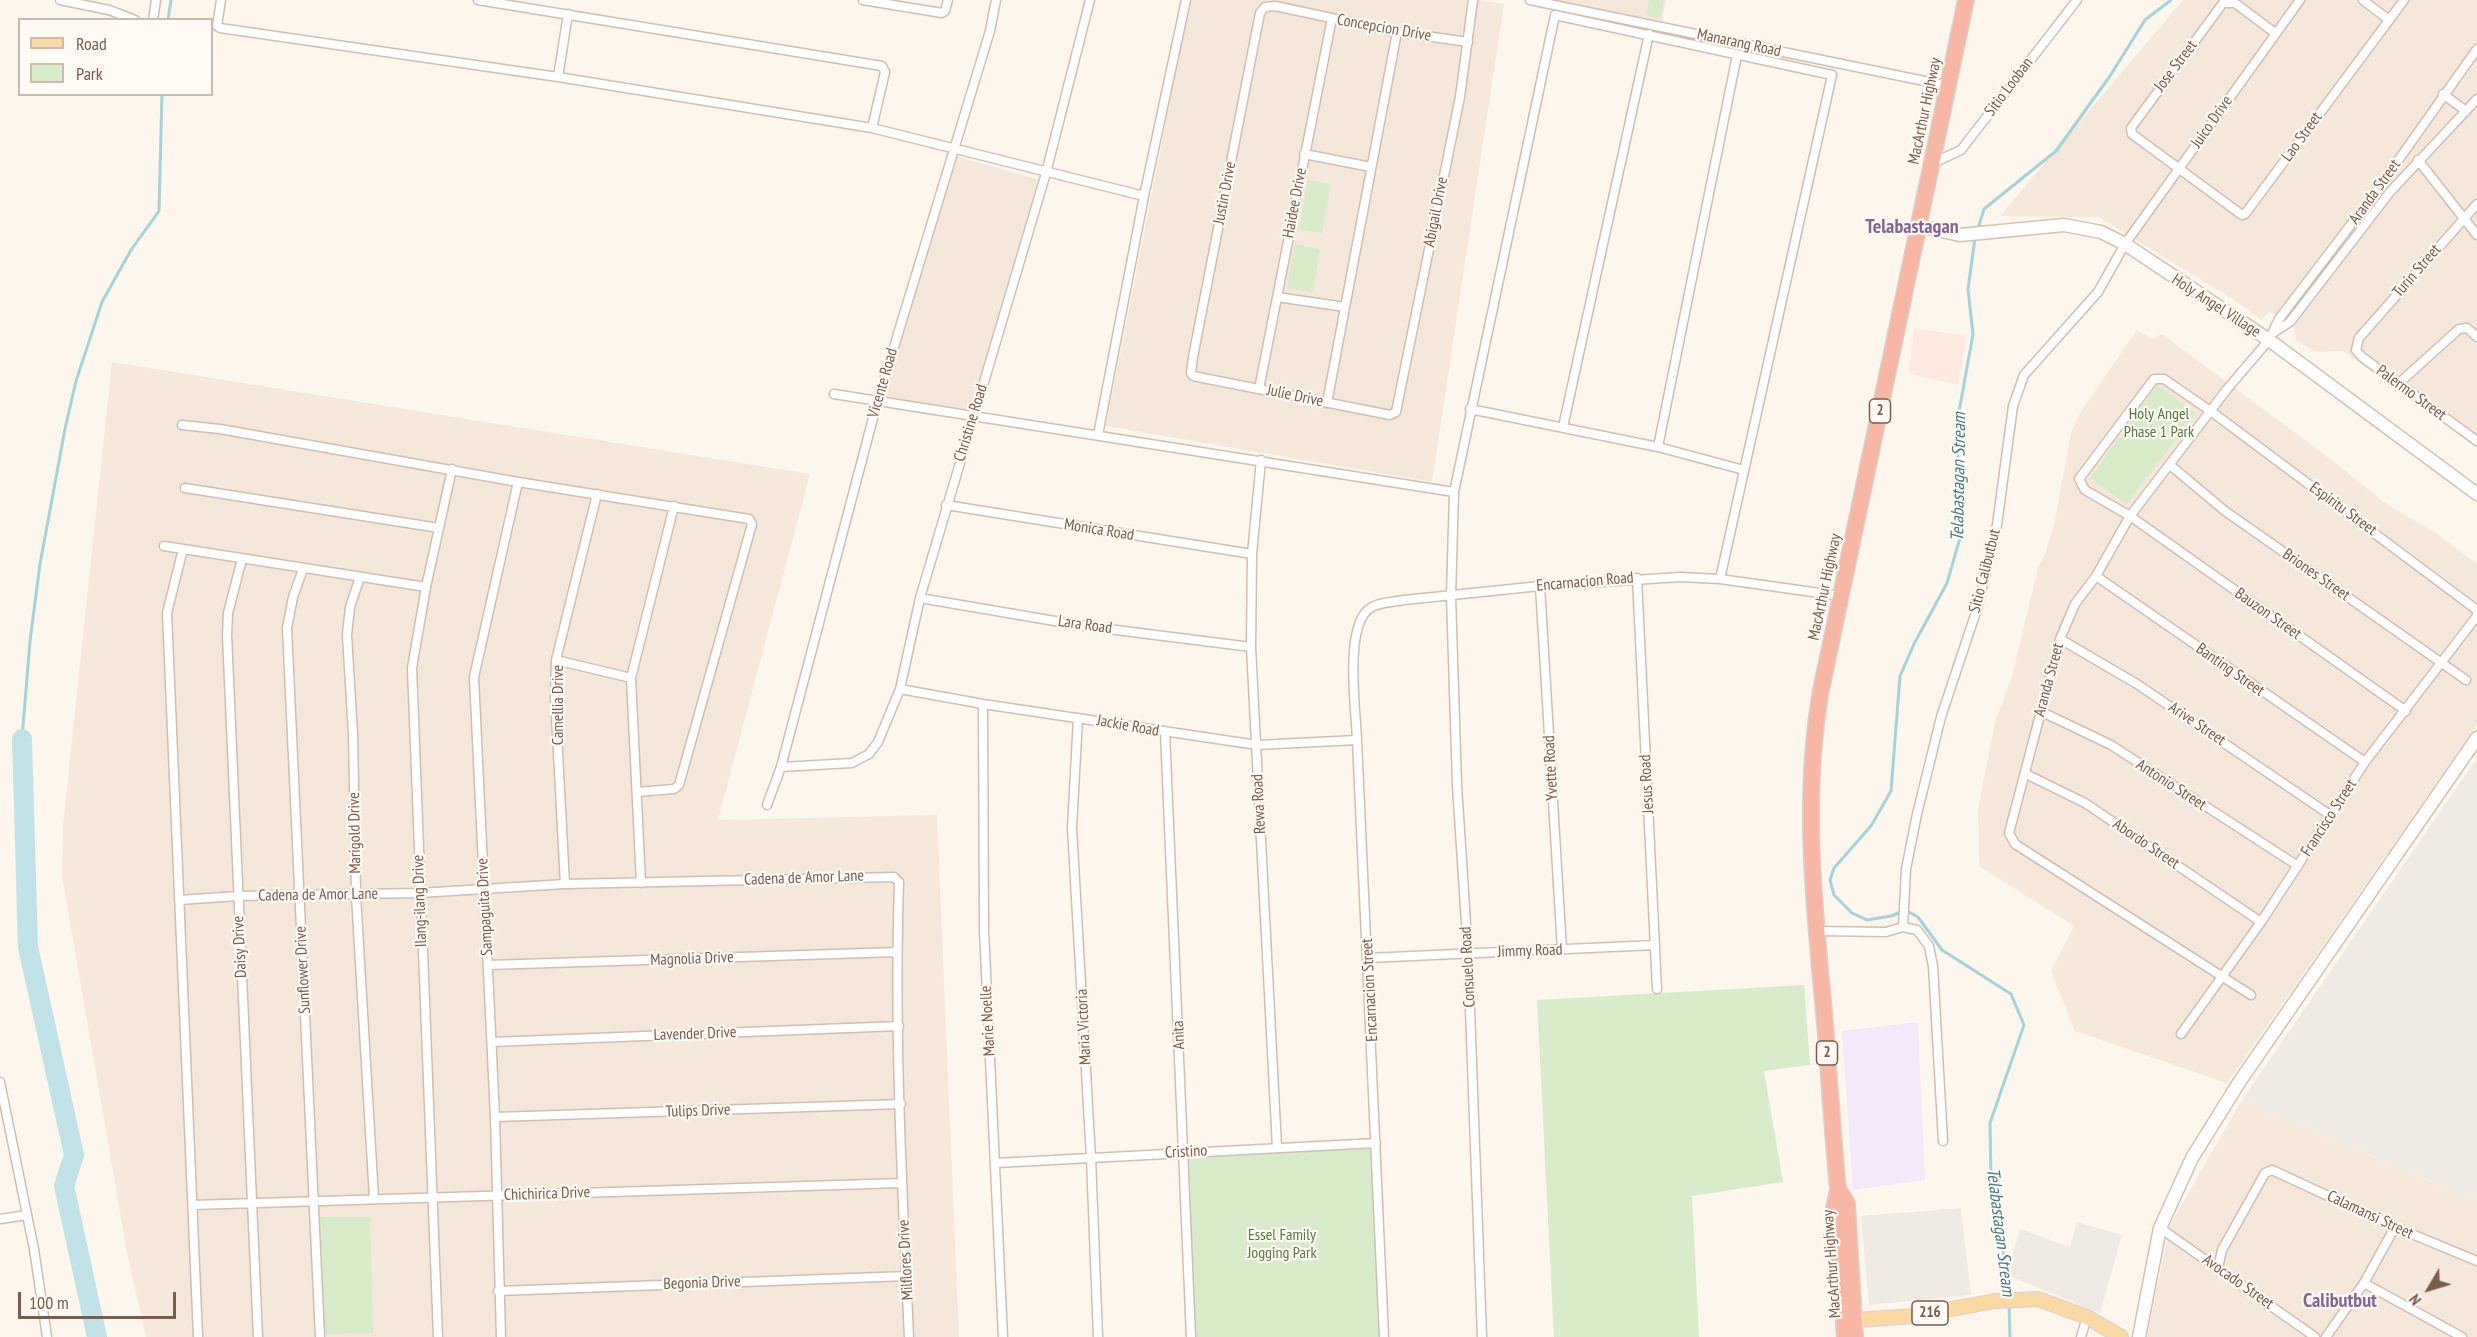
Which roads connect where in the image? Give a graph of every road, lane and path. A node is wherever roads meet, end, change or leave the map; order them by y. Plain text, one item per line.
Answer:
1 (60, 0) edge
2 (156, 0) edge
3 (221, 0) edge
4 (478, 0) edge
5 (863, 0) edge
6 (948, 0) edge
7 (996, 0) edge
8 (1090, 0) edge
9 (1186, 0) edge
10 (1530, 0) edge
11 (1966, 0) edge
12 (2077, 0) edge
13 (2300, 0) edge
14 (2363, 0) edge
15 (2404, 0) edge
16 (1472, 4) edge
17 (1265, 7) joint
18 (568, 14) junction
19 (130, 18) edge
20 (153, 18) edge
21 (1332, 18) junction
22 (2389, 20) junction
23 (1397, 32) junction
24 (2275, 33) junction
25 (1648, 34) junction
26 (1468, 42) junction
27 (2477, 49) edge
28 (1737, 56) junction
29 (558, 77) junction
30 (1948, 86) junction
31 (2443, 94) junction
32 (2477, 99) edge
33 (2466, 111) junction
34 (872, 128) junction
35 (954, 147) junction
36 (1304, 154) junction
37 (2400, 157) junction
38 (2418, 160) junction
39 (1933, 163) junction
40 (1371, 167) junction
41 (2178, 170) junction
42 (1046, 173) junction
43 (1144, 196) junction
44 (2477, 204) edge
45 (2463, 218) junction
46 (1919, 226) junction
47 (2477, 235) edge
48 (2125, 244) junction
49 (1277, 297) junction
50 (1345, 307) junction
51 (2271, 337) junction
52 (2359, 338) joint
53 (2477, 338) edge
54 (1197, 378) joint
55 (2398, 384) junction
56 (1259, 389) junction
57 (834, 394) dead end
58 (877, 402) junction
59 (1327, 403) junction
60 (1470, 409) junction
61 (2212, 412) junction
62 (1393, 414) joint
63 (973, 417) junction
64 (182, 425) dead end
65 (1563, 427) junction
66 (1098, 435) junction
67 (2477, 441) edge
68 (1658, 447) junction
69 (1261, 460) junction
70 (2170, 465) junction
71 (452, 469) junction
72 (1744, 470) junction
73 (518, 482) junction
74 (185, 488) dead end
75 (1454, 492) junction
76 (597, 494) junction
77 (2477, 494) edge
78 (946, 505) junction
79 (674, 506) junction
80 (2130, 516) junction
81 (439, 528) junction
82 (164, 546) dead end
83 (183, 549) junction
84 (1252, 554) junction
85 (242, 559) junction
86 (303, 569) junction
87 (2096, 576) junction
88 (360, 577) junction
89 (1637, 578) junction
90 (1720, 579) junction
91 (1540, 586) junction
92 (426, 587) junction
93 (1451, 596) junction
94 (1840, 596) junction
95 (920, 598) junction
96 (2474, 606) joint
97 (2060, 639) junction
98 (1354, 643) joint
99 (1251, 647) junction
100 (556, 660) junction
101 (2442, 664) junction
102 (630, 678) junction
103 (2466, 680) dead end
104 (900, 689) junction
105 (983, 704) junction
106 (2040, 711) junction
107 (2406, 711) junction
108 (1078, 718) junction
109 (1165, 732) junction
110 (2477, 738) edge
111 (1357, 740) junction
112 (1257, 746) junction
113 (2365, 762) junction
114 (781, 767) junction
115 (2026, 774) junction
116 (637, 792) junction
117 (767, 805) dead end
118 (2330, 815) junction
119 (2298, 866) junction
120 (894, 877) joint
121 (641, 883) junction
122 (565, 884) junction
123 (484, 889) junction
124 (419, 893) junction
125 (298, 895) junction
126 (356, 895) junction
127 (238, 896) junction
128 (179, 900) junction
129 (2261, 922) junction
130 (1904, 923) junction
131 (1817, 931) junction
132 (1655, 945) junction
133 (1562, 950) junction
134 (897, 952) junction
135 (1468, 954) junction
136 (1368, 958) junction
137 (488, 965) junction
138 (2223, 976) junction
139 (1657, 989) dead end
140 (2251, 995) dead end
141 (899, 1026) junction
142 (2181, 1034) dead end
143 (492, 1042) junction
144 (0, 1082) edge
145 (901, 1104) junction
146 (495, 1117) junction
147 (1943, 1141) dead end
148 (1376, 1143) junction
149 (1277, 1147) junction
150 (1184, 1152) junction
151 (1091, 1158) junction
152 (996, 1162) junction
153 (902, 1183) junction
154 (498, 1195) junction
155 (432, 1197) junction
156 (374, 1199) junction
157 (315, 1200) junction
158 (252, 1202) junction
159 (193, 1205) junction
160 (27, 1215) junction
161 (0, 1219) edge
162 (2395, 1227) junction
163 (2160, 1228) junction
164 (2477, 1261) edge
165 (2218, 1268) junction
166 (907, 1276) junction
167 (2364, 1283) junction
168 (498, 1291) junction
169 (2087, 1317) junction
170 (1854, 1320) junction
171 (46, 1337) edge
172 (198, 1337) edge
173 (258, 1337) edge
174 (320, 1337) edge
175 (438, 1337) edge
176 (501, 1337) edge
177 (909, 1337) edge
178 (1003, 1337) edge
179 (1098, 1337) edge
180 (1191, 1337) edge
181 (1384, 1337) edge
182 (1482, 1337) edge
183 (1845, 1337) edge
184 (1856, 1337) edge
185 (1866, 1337) edge
186 (2080, 1337) edge
187 (2121, 1337) edge
188 (2139, 1337) edge
189 (2315, 1337) edge
190 (2326, 1337) edge
191 (2462, 1337) edge

1 - 19 street
2 - 20 street
3 - 29 street
4 - 18 street
5 - 6 street
7 - 35 street, Vicente Road
8 - 42 street, Christine Road
9 - 43 street
10 - 30 street, Manarang Road
11 - 30 highway, MacArthur Highway / 2
12 - 39 street, Sitio Looban
13 - 24 street, Juico Drive
14 - 22 street
15 - 22 street
16 - 26 street, Abigail Drive
17 - 21 street, Concepcion Drive
17 - 54 street, Justin Drive
18 - 29 street
18 - 34 street
21 - 23 street, Concepcion Drive
21 - 36 street, Haidee Drive
22 - 41 street, Lao Street
23 - 26 street, Concepcion Drive
23 - 40 street
24 - 41 street, Juico Drive
24 - 41 street, Jose Street
25 - 28 street
25 - 60 street, Consuelo Road
25 - 65 street
26 - 62 street, Abigail Drive
27 - 31 street, Aranda Street
28 - 68 street
28 - 72 street
29 - 34 street
30 - 39 highway, MacArthur Highway / 2
31 - 33 street
31 - 37 street, Aranda Street
32 - 33 street, Aranda Street
33 - 38 street, Aranda Street
34 - 35 street
35 - 42 street
35 - 58 street, Vicente Road
36 - 40 street
36 - 49 street, Haidee Drive
37 - 38 street
37 - 51 street, Aranda Street
38 - 45 street
38 - 51 street, Aranda Street
39 - 46 highway, MacArthur Highway / 2
40 - 50 street
41 - 48 street, Juico Drive
42 - 43 street
42 - 63 street, Christine Road
43 - 66 street
44 - 45 street, Turin Street
45 - 47 street
45 - 52 street, Turin Street
46 - 48 street, Holy Angel Village
46 - 94 highway, MacArthur Highway / 2
48 - 51 street, Holy Angel Village
48 - 130 street, Sitio Calibutbut
49 - 50 street
49 - 56 street, Haidee Drive
50 - 59 street
51 - 61 street, Aranda Street
51 - 77 street, Holy Angel Village
52 - 55 street, Palermo Street
53 - 55 street
54 - 56 street, Julie Drive
55 - 67 street, Palermo Street
56 - 59 street, Julie Drive
57 - 58 street
58 - 63 street
58 - 114 street, Vicente Road
59 - 62 street, Julie Drive
60 - 65 street
60 - 75 street, Consuelo Road
61 - 70 street, Aranda Street
61 - 80 street, Espiritu Street
61 - 96 street, Espiritu Street
63 - 66 street
63 - 78 street, Christine Road
64 - 71 street
65 - 68 street
66 - 69 street
68 - 72 street
69 - 75 street
69 - 84 street, Rewa Road
70 - 80 street, Aranda Street
70 - 101 street, Briones Street
71 - 73 street
71 - 81 street, Ilang-ilang Drive
72 - 90 street
73 - 76 street
73 - 123 street, Sampaguita Drive
74 - 81 street
75 - 93 street, Consuelo Road
76 - 79 street
76 - 100 street, Camellia Drive
78 - 84 street, Monica Road
78 - 95 street, Christine Road
79 - 102 street
79 - 116 street
80 - 87 street, Aranda Street
80 - 107 street, Bauzon Street
81 - 92 street, Ilang-ilang Drive
82 - 83 street
83 - 85 street
83 - 128 street
84 - 99 street, Rewa Road
85 - 86 street
85 - 127 street, Daisy Drive
86 - 88 street
86 - 125 street, Sunflower Drive
87 - 97 street, Aranda Street
87 - 113 street, Banting Street
88 - 92 street
88 - 126 street, Marigold Drive
89 - 90 street, Encarnacion Road
89 - 91 street, Encarnacion Road
89 - 132 street, Jesus Road
90 - 94 street, Encarnacion Road
91 - 93 street, Encarnacion Road
91 - 133 street, Yvette Road
92 - 124 street, Ilang-ilang Drive
93 - 98 street, Encarnacion Road
93 - 135 street, Consuelo Road
94 - 131 highway, MacArthur Highway / 2
95 - 99 street, Lara Road
95 - 104 street, Christine Road
96 - 101 street, Francisco Street
97 - 106 street, Aranda Street
97 - 118 street, Arive Street
98 - 111 street, Encarnacion Street
99 - 112 street, Rewa Road
100 - 102 street
100 - 122 street, Camellia Drive
101 - 103 street, Briones Street
101 - 107 street, Francisco Street
102 - 116 street
104 - 105 street, Jackie Road
104 - 114 street, Christine Road
105 - 108 street, Jackie Road
105 - 152 street, Marie Noelle
106 - 115 street, Aranda Street
106 - 119 street, Antonio Street
107 - 113 street, Francisco Street
108 - 109 street, Jackie Road
108 - 151 street, Maria Victoria
109 - 112 street, Jackie Road
109 - 150 street, Anita
110 - 163 street
111 - 112 street, Jackie Road
111 - 136 street, Encarnacion Street
112 - 149 street, Rewa Road
113 - 118 street, Francisco Street
114 - 117 street, Vicente Road
115 - 129 street, Abordo Street
115 - 138 street, Aranda Street
116 - 121 street
118 - 119 street, Francisco Street
119 - 129 street, Francisco Street
120 - 121 street, Cadena de Amor Lane
120 - 134 street, Milflores Drive
121 - 122 street, Cadena de Amor Lane
122 - 123 street, Cadena de Amor Lane
123 - 124 street, Cadena de Amor Lane
123 - 137 street, Sampaguita Drive
124 - 126 street, Cadena de Amor Lane
124 - 155 street, Ilang-ilang Drive
125 - 126 street, Cadena de Amor Lane
125 - 127 street, Cadena de Amor Lane
125 - 157 street, Sunflower Drive
126 - 156 street, Marigold Drive
127 - 128 street, Cadena de Amor Lane
127 - 158 street, Daisy Drive
128 - 159 street
129 - 138 street, Francisco Street
130 - 131 street
130 - 147 street
131 - 170 highway, MacArthur Highway / 2
132 - 133 street, Jimmy Road
132 - 139 street, Jesus Road
133 - 135 street, Jimmy Road
134 - 137 street, Magnolia Drive
134 - 141 street, Milflores Drive
135 - 136 street, Jimmy Road
135 - 182 street, Consuelo Road
136 - 148 street, Encarnacion Street
137 - 143 street, Sampaguita Drive
138 - 140 street, Aranda Street
138 - 142 street, Francisco Street
141 - 143 street, Lavender Drive
141 - 145 street, Milflores Drive
143 - 146 street, Sampaguita Drive
144 - 160 street
145 - 146 street, Tulips Drive
145 - 153 street, Milflores Drive
146 - 154 street, Sampaguita Drive
148 - 149 street, Cristino
148 - 181 street, Encarnacion Street
149 - 150 street, Cristino
150 - 151 street, Cristino
150 - 180 street, Anita
151 - 152 street, Cristino
151 - 179 street, Maria Victoria
152 - 178 street, Marie Noelle
153 - 154 street, Chichirica Drive
153 - 166 street, Milflores Drive
154 - 155 street, Chichirica Drive
154 - 168 street, Sampaguita Drive
155 - 156 street, Chichirica Drive
155 - 175 street, Ilang-ilang Drive
156 - 157 street, Chichirica Drive
157 - 158 street, Chichirica Drive
157 - 174 street, Sunflower Drive
158 - 159 street, Chichirica Drive
158 - 173 street, Daisy Drive
159 - 172 street
160 - 161 street
160 - 171 street
162 - 164 street, Calamansi Street
162 - 165 street, Calamansi Street
162 - 167 street
163 - 165 street, Avocado Street
163 - 188 street
165 - 189 street, Avocado Street
166 - 168 street, Begonia Drive
166 - 177 street, Milflores Drive
167 - 190 street
167 - 191 street
168 - 176 street, Sampaguita Drive
169 - 170 main road, 216
169 - 186 street
169 - 187 main road, 216
170 - 183 highway, MacArthur Highway / 2
170 - 184 highway, MacArthur Highway / 2
170 - 185 highway

